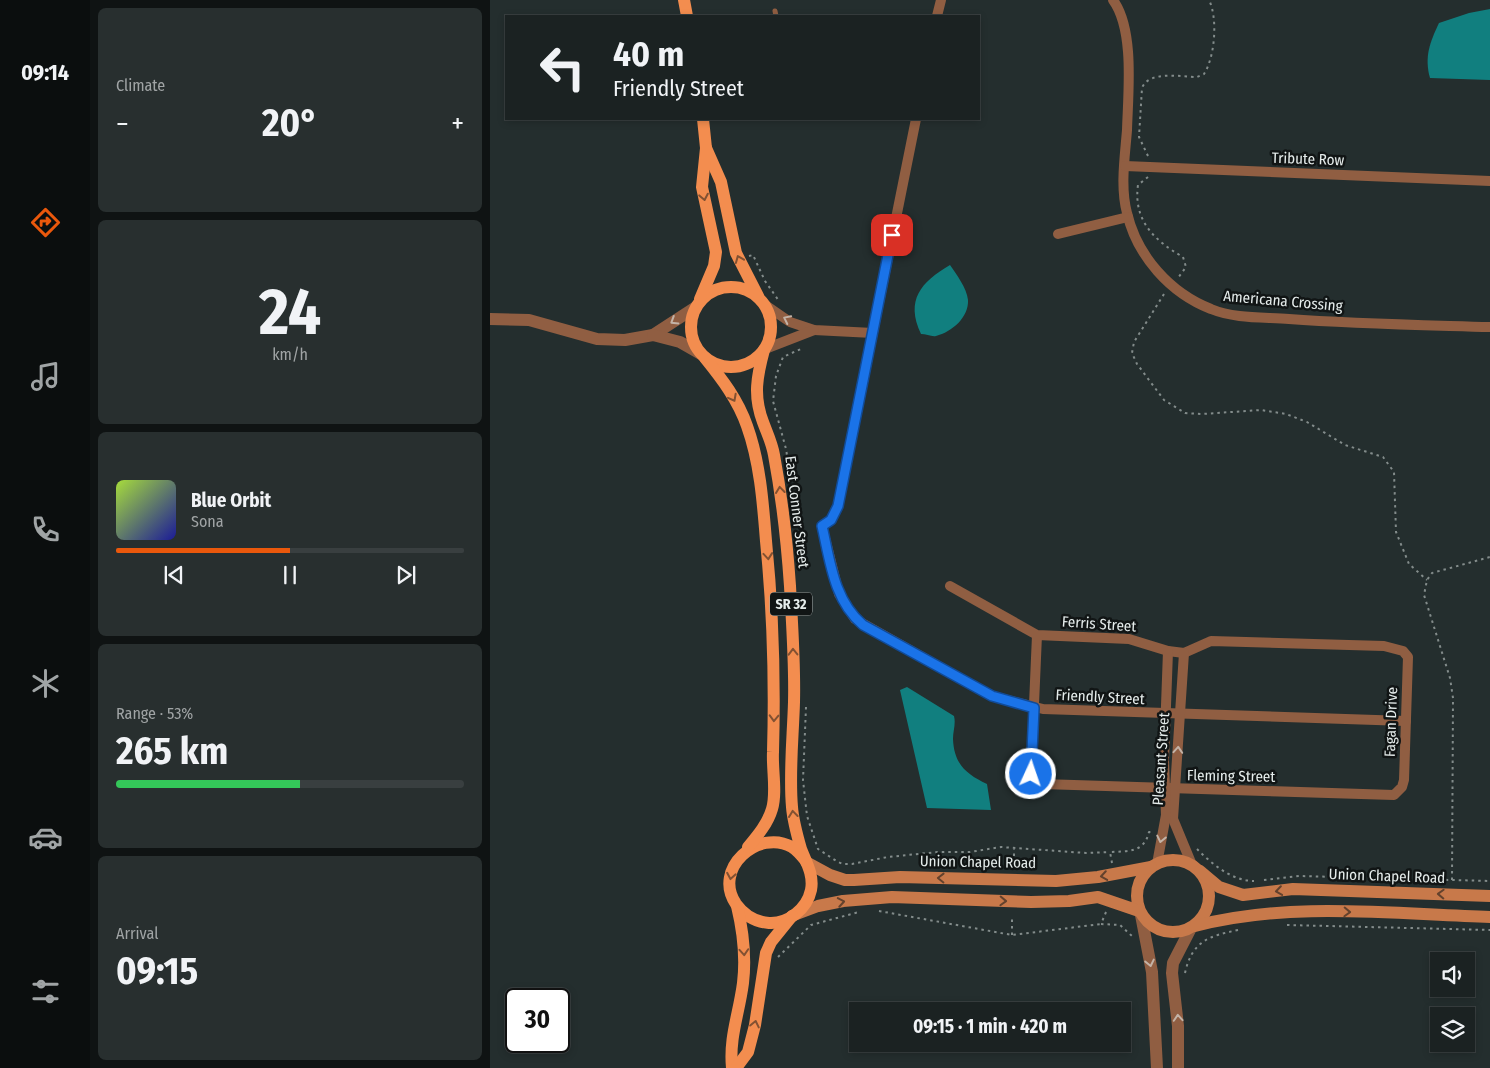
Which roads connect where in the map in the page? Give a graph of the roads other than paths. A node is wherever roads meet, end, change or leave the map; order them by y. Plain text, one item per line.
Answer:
1 (684, 0) edge
2 (941, 0) edge
3 (1113, 0) edge
4 (687, 15) edge
5 (937, 15) edge
6 (703, 120) edge
7 (916, 120) edge
8 (706, 148) junction
9 (1125, 166) junction
10 (1490, 181) edge
11 (1128, 217) junction
12 (1058, 234) dead end
13 (763, 303) junction
14 (697, 305) junction
15 (490, 319) edge
16 (1490, 327) edge
17 (814, 330) junction
18 (873, 333) junction
19 (653, 335) junction
20 (764, 350) junction
21 (703, 356) junction
22 (822, 526) joint
23 (950, 586) dead end
24 (1037, 635) junction
25 (1168, 651) junction
26 (1184, 653) junction
27 (1034, 708) junction
28 (1166, 715) junction
29 (1180, 715) junction
30 (1406, 721) junction
31 (1170, 789) junction
32 (1398, 793) joint
33 (744, 852) junction
34 (806, 861) junction
35 (1154, 865) junction
36 (1196, 868) junction
37 (1490, 896) edge
38 (736, 904) junction
39 (1140, 913) junction
40 (793, 916) junction
41 (1490, 917) edge
42 (1193, 927) junction
43 (732, 1068) edge
44 (736, 1068) edge
45 (1157, 1068) edge
46 (1178, 1068) edge

1 - 4 main road
2 - 5 street
3 - 9 street, Americana Crossing
6 - 8 main road
7 - 18 street, East Conner Street
13 -> 8 main road
8 -> 14 main road
9 - 10 street, Tribute Row
9 - 11 street, Americana Crossing
11 - 12 street
11 - 16 street, Americana Crossing
13 - 14 main road
17 -> 13 street
13 - 20 main road
14 -> 19 street
14 - 21 main road
15 - 19 street
17 - 18 street
17 - 20 street
18 - 22 street, East Conner Street
19 - 21 street
20 - 21 main road
34 -> 20 main road, East Conner Street / SR 32
21 -> 33 main road, SR 32
22 - 27 street, Friendly Street
23 - 24 street, Ferris Street
24 - 25 street, Ferris Street
24 - 27 street
25 - 26 street, Ferris Street
25 - 28 street, Pleasant Street
26 - 29 street, Pleasant Street
26 - 30 street, Fagan Drive
27 - 28 street, Friendly Street
27 - 31 street, Fleming Street
28 - 29 street, Friendly Street
28 - 31 street, Pleasant Street
29 - 30 street, Friendly Street
31 -> 29 street, Pleasant Street
30 - 32 street, Fagan Drive
31 - 32 street, Fleming Street
31 -> 35 street, Pleasant Street
31 - 36 street, Pleasant Street
33 - 34 main road
33 -> 38 main road, SR 32
35 -> 34 main road, Union Chapel Road
34 - 40 main road, SR 32
35 - 36 main road
35 - 39 main road
37 -> 36 main road, Union Chapel Road
36 - 42 main road
38 - 40 main road
38 -> 43 main road, SR 32
40 -> 39 main road
39 - 42 main road
39 -> 45 street
44 -> 40 main road, SR 32
42 -> 41 main road
46 -> 42 street

